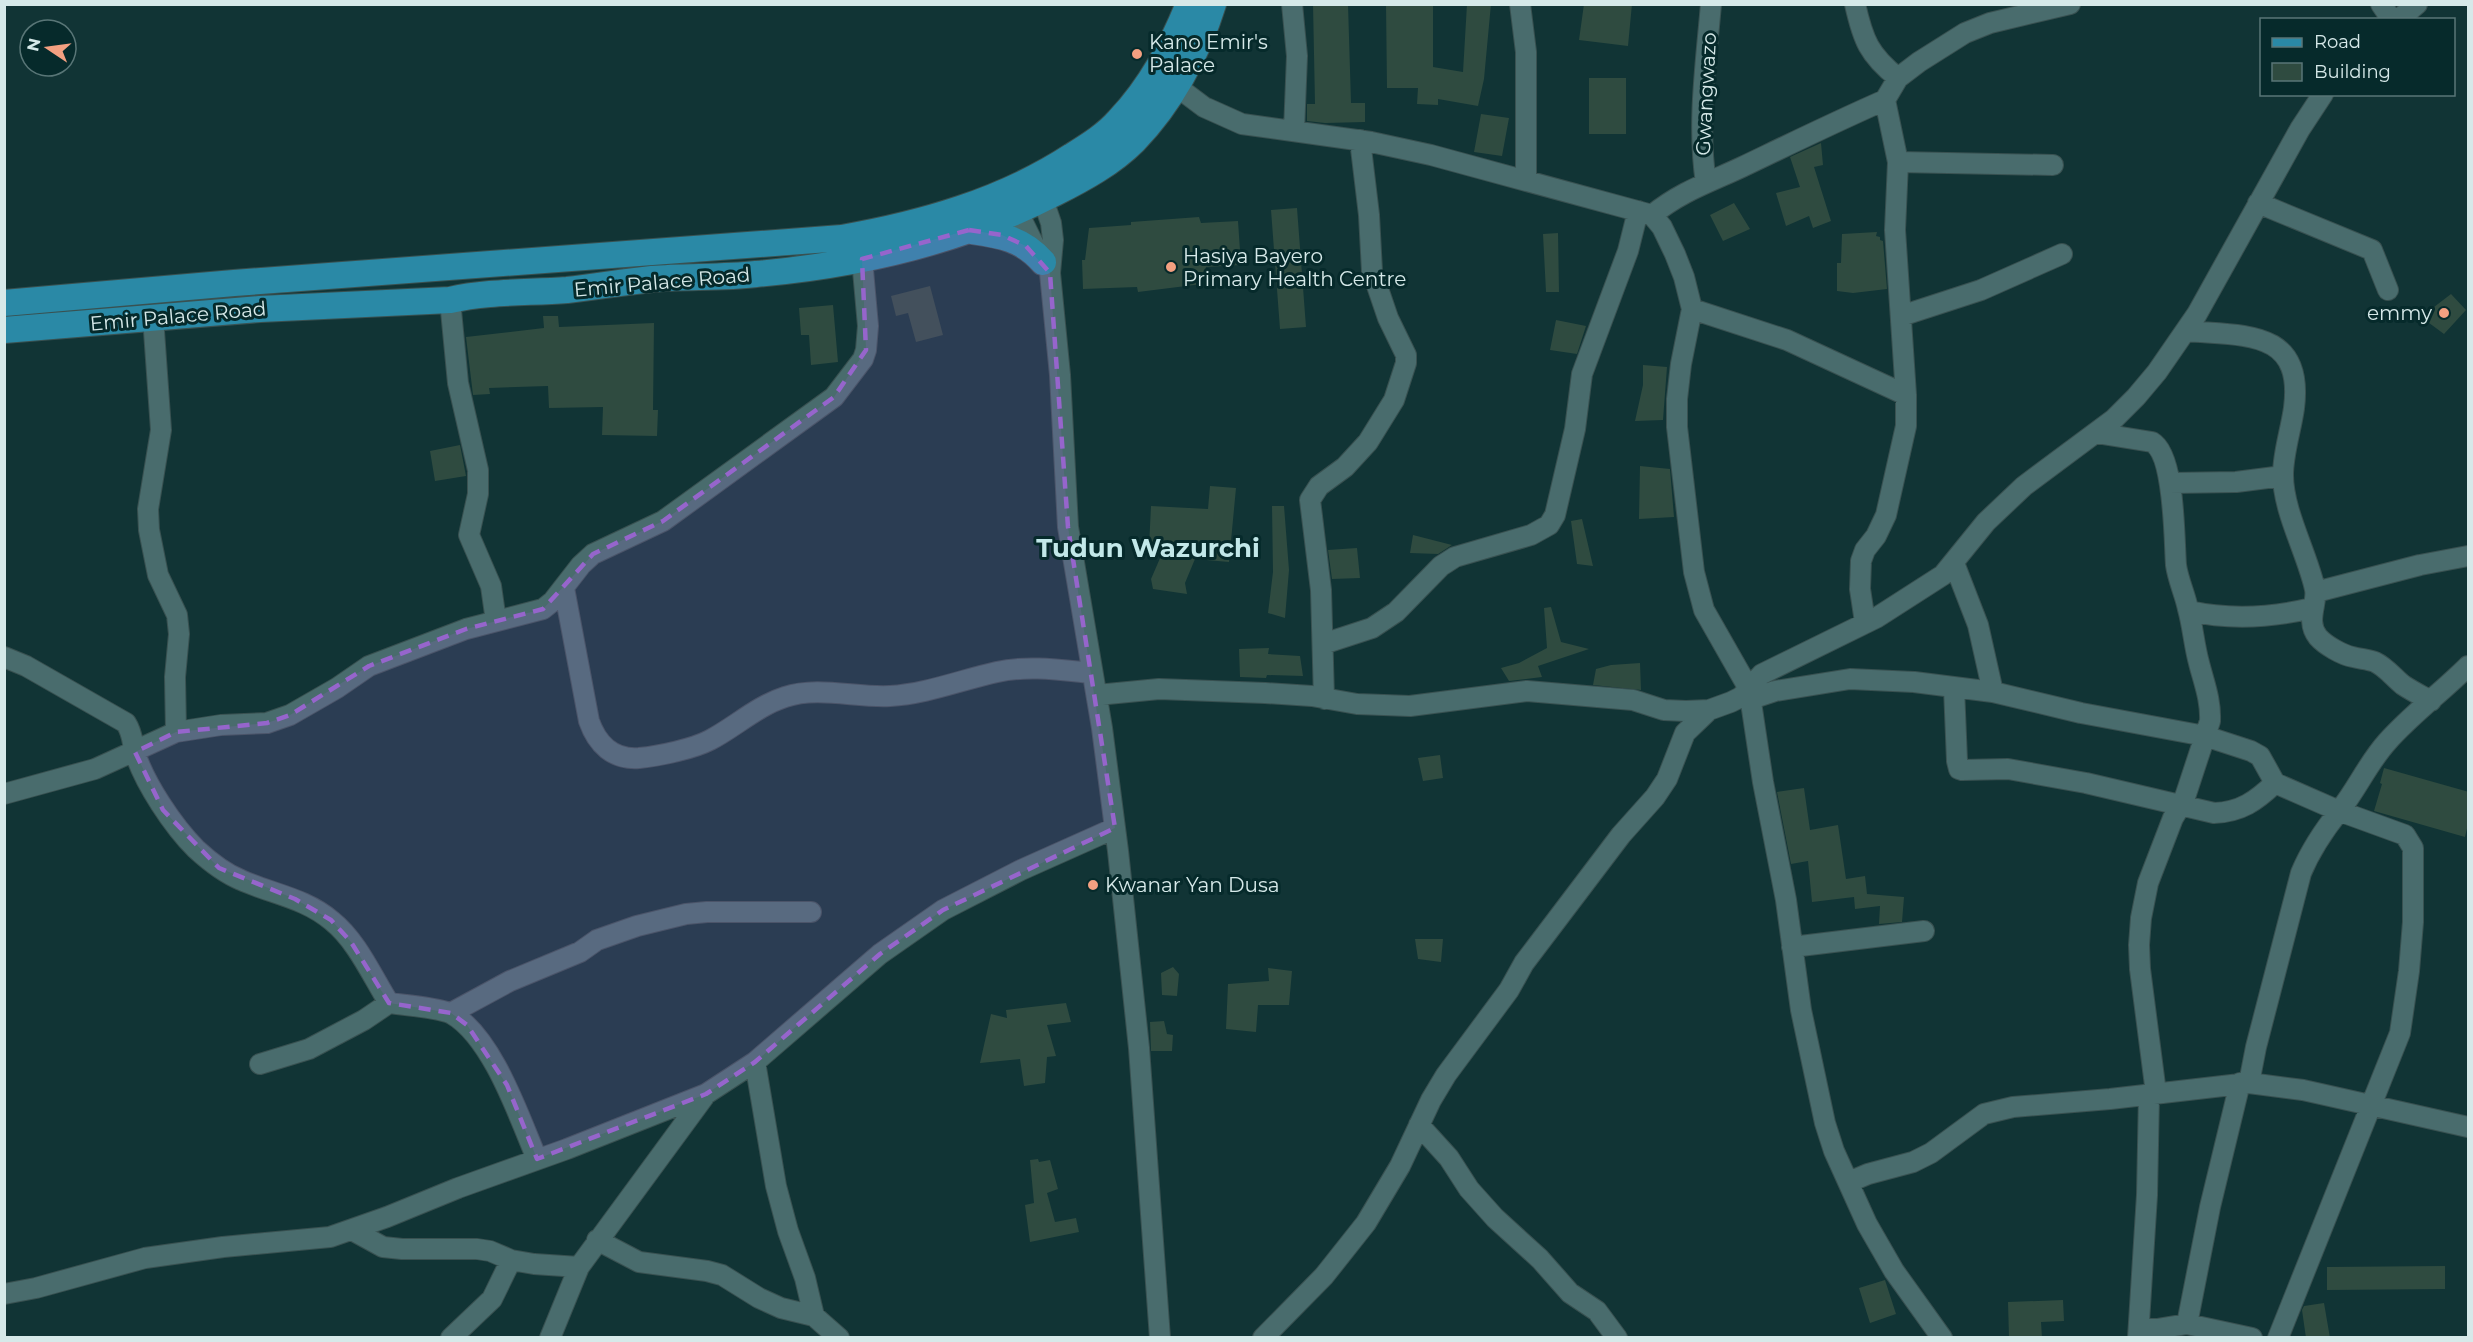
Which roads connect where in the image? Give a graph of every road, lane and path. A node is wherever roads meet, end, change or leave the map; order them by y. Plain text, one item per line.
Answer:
1 (1189, 4) edge
2 (1213, 4) edge
3 (1292, 4) edge
4 (1520, 4) edge
5 (1711, 4) edge
6 (1855, 4) edge
7 (2070, 4) edge
8 (2381, 4) edge
9 (2417, 4) edge
10 (2391, 18) edge
11 (2400, 18) edge
12 (1898, 78) junction
13 (1176, 86) junction
14 (2322, 96) edge
15 (1886, 100) junction
16 (1294, 131) junction
17 (1360, 140) junction
18 (1898, 162) junction
19 (2053, 165) dead end
20 (1526, 180) junction
21 (1706, 183) junction
22 (1040, 189) junction
23 (1012, 202) junction
24 (2258, 203) junction
25 (1645, 213) junction
26 (969, 230) junction
27 (2062, 254) dead end
28 (862, 259) junction
29 (1047, 268) junction
30 (2388, 290) dead end
31 (450, 300) junction
32 (4, 303) edge
33 (1692, 309) junction
34 (1901, 316) junction
35 (153, 317) junction
36 (4, 330) edge
37 (2187, 331) junction
38 (1906, 395) junction
39 (2096, 433) junction
40 (2283, 476) junction
41 (2170, 483) junction
42 (2469, 556) edge
43 (1954, 563) junction
44 (564, 588) junction
45 (2189, 610) junction
46 (2309, 610) junction
47 (496, 621) junction
48 (1865, 622) junction
49 (1323, 644) junction
50 (4, 657) edge
51 (2469, 666) edge
52 (1092, 673) junction
53 (1954, 688) junction
54 (1993, 692) junction
55 (1096, 694) junction
56 (1750, 694) junction
57 (1324, 699) junction
58 (2431, 700) junction
59 (1709, 710) junction
60 (176, 732) junction
61 (2205, 736) junction
62 (135, 752) junction
63 (2275, 783) junction
64 (4, 794) edge
65 (2181, 806) junction
66 (2339, 811) junction
67 (1115, 828) junction
68 (811, 912) dead end
69 (1924, 931) dead end
70 (1792, 947) junction
71 (389, 1003) junction
72 (451, 1013) junction
73 (755, 1062) junction
74 (260, 1064) dead end
75 (2245, 1083) junction
76 (706, 1094) junction
77 (2153, 1094) junction
78 (2371, 1106) junction
79 (1419, 1125) junction
80 (2469, 1127) edge
81 (537, 1159) junction
82 (1849, 1182) junction
83 (352, 1230) junction
84 (597, 1240) junction
85 (511, 1260) junction
86 (579, 1267) junction
87 (4, 1294) edge
88 (814, 1317) junction
89 (2187, 1324) junction
90 (2138, 1332) edge
91 (451, 1338) edge
92 (550, 1338) edge
93 (839, 1338) edge
94 (1160, 1338) edge
95 (1263, 1338) edge
96 (1617, 1338) edge
97 (1942, 1338) edge
98 (2252, 1338) edge
99 (2278, 1338) edge

1 - 22 main road, Emir Palace Road
2 - 13 main road, Emir Palace Road
3 - 16 street
4 - 20 street
5 - 21 street, Gwangwazo
6 - 12 street
7 - 12 street
8 - 10 street
9 - 11 street
12 - 15 street
13 - 16 street
13 - 22 main road, Emir Palace Road
14 - 24 street
15 - 18 street
15 - 21 street
16 - 17 street
17 - 20 street
17 - 49 street
18 - 19 street
18 - 34 street
20 - 25 street
21 - 25 street
22 - 23 main road, Emir Palace Road
22 - 29 street
23 - 26 main road, Emir Palace Road
23 - 29 street
23 - 32 main road, Emir Palace Road
24 - 30 street
24 - 37 street
25 - 33 street
25 - 49 street
26 - 28 main road, Emir Palace Road
26 - 29 main road
27 - 34 street
28 - 31 main road, Emir Palace Road
28 - 44 street
29 - 52 street
31 - 35 main road, Emir Palace Road
31 - 47 street
33 - 38 street
33 - 56 street
34 - 38 street
35 - 36 main road, Emir Palace Road
35 - 60 street
37 - 39 street
37 - 40 street
38 - 48 street
39 - 41 street
39 - 43 street
40 - 41 street
40 - 46 street
41 - 45 street
42 - 46 street
43 - 48 street
43 - 54 street
44 - 47 street
44 - 52 street
45 - 46 street
45 - 61 street
46 - 58 street
47 - 60 street
48 - 56 street
49 - 57 street
50 - 62 street
51 - 58 street
52 - 55 street
53 - 54 street
53 - 56 street
53 - 65 street
54 - 61 street
55 - 57 street
55 - 67 street
56 - 59 street
56 - 70 street
57 - 59 street
58 - 66 street
59 - 79 street
60 - 62 street
61 - 63 street
61 - 65 street
62 - 64 street
62 - 71 street
63 - 65 street
63 - 66 street
65 - 77 street
66 - 75 street
66 - 78 street
67 - 73 street
67 - 94 street
68 - 72 street
69 - 70 street
70 - 82 street
71 - 72 street
71 - 74 street
72 - 81 street
73 - 76 street
73 - 88 street
75 - 77 street
75 - 78 street
75 - 89 street
76 - 81 street
76 - 84 street
77 - 82 street
77 - 90 street
78 - 80 street
78 - 99 street
79 - 95 street
79 - 96 street
81 - 83 street
82 - 97 street
83 - 85 street
83 - 87 street
84 - 86 street
84 - 88 street
85 - 86 street
85 - 91 street
86 - 92 street
88 - 93 street
89 - 90 street
89 - 98 street

